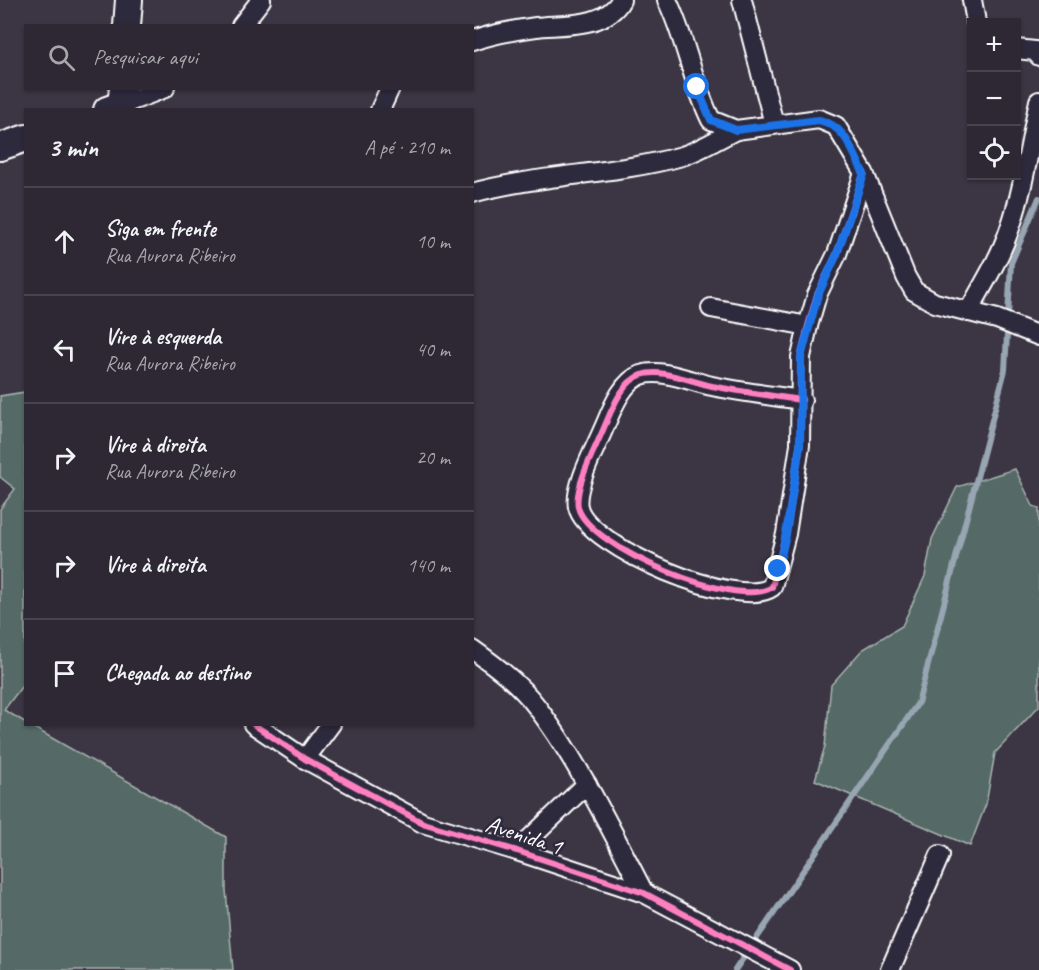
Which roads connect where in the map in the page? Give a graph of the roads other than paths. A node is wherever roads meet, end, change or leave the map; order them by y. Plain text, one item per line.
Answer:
1 (129, 0) edge
2 (261, 0) edge
3 (621, 0) edge
4 (667, 0) edge
5 (742, 0) edge
6 (972, 0) edge
7 (975, 18) edge
8 (127, 24) edge
9 (243, 24) edge
10 (474, 41) edge
11 (1021, 49) edge
12 (1039, 56) edge
13 (158, 90) edge
14 (389, 90) edge
15 (1039, 100) edge
16 (117, 101) edge
17 (381, 108) edge
18 (774, 124) junction
19 (736, 130) junction
20 (24, 139) edge
21 (0, 147) edge
22 (864, 174) junction
23 (474, 192) edge
24 (711, 308) dead end
25 (968, 312) junction
26 (808, 326) junction
27 (1039, 336) edge
28 (802, 400) junction
29 (474, 650) edge
30 (256, 726) edge
31 (330, 726) edge
32 (305, 759) junction
33 (586, 784) junction
34 (517, 851) junction
35 (940, 855) dead end
36 (644, 893) junction
37 (785, 967) edge
38 (890, 970) edge

1 - 8 street
2 - 9 street
3 - 10 street
4 - 19 street
5 - 18 street
6 - 7 street
11 - 12 street
13 - 16 street
14 - 17 street
15 - 25 street
18 - 19 street
18 - 22 street
19 - 23 street
20 - 21 street
22 - 25 street
22 - 26 street
24 - 26 street
25 - 27 street
26 - 28 street
28 - 28 street
29 - 33 street
30 - 32 street, Avenida 1
31 - 32 street
32 - 34 street, Avenida 1
33 - 34 street
33 - 36 street
34 - 36 street, Avenida 1
35 - 38 street
36 - 37 street, Avenida 1

